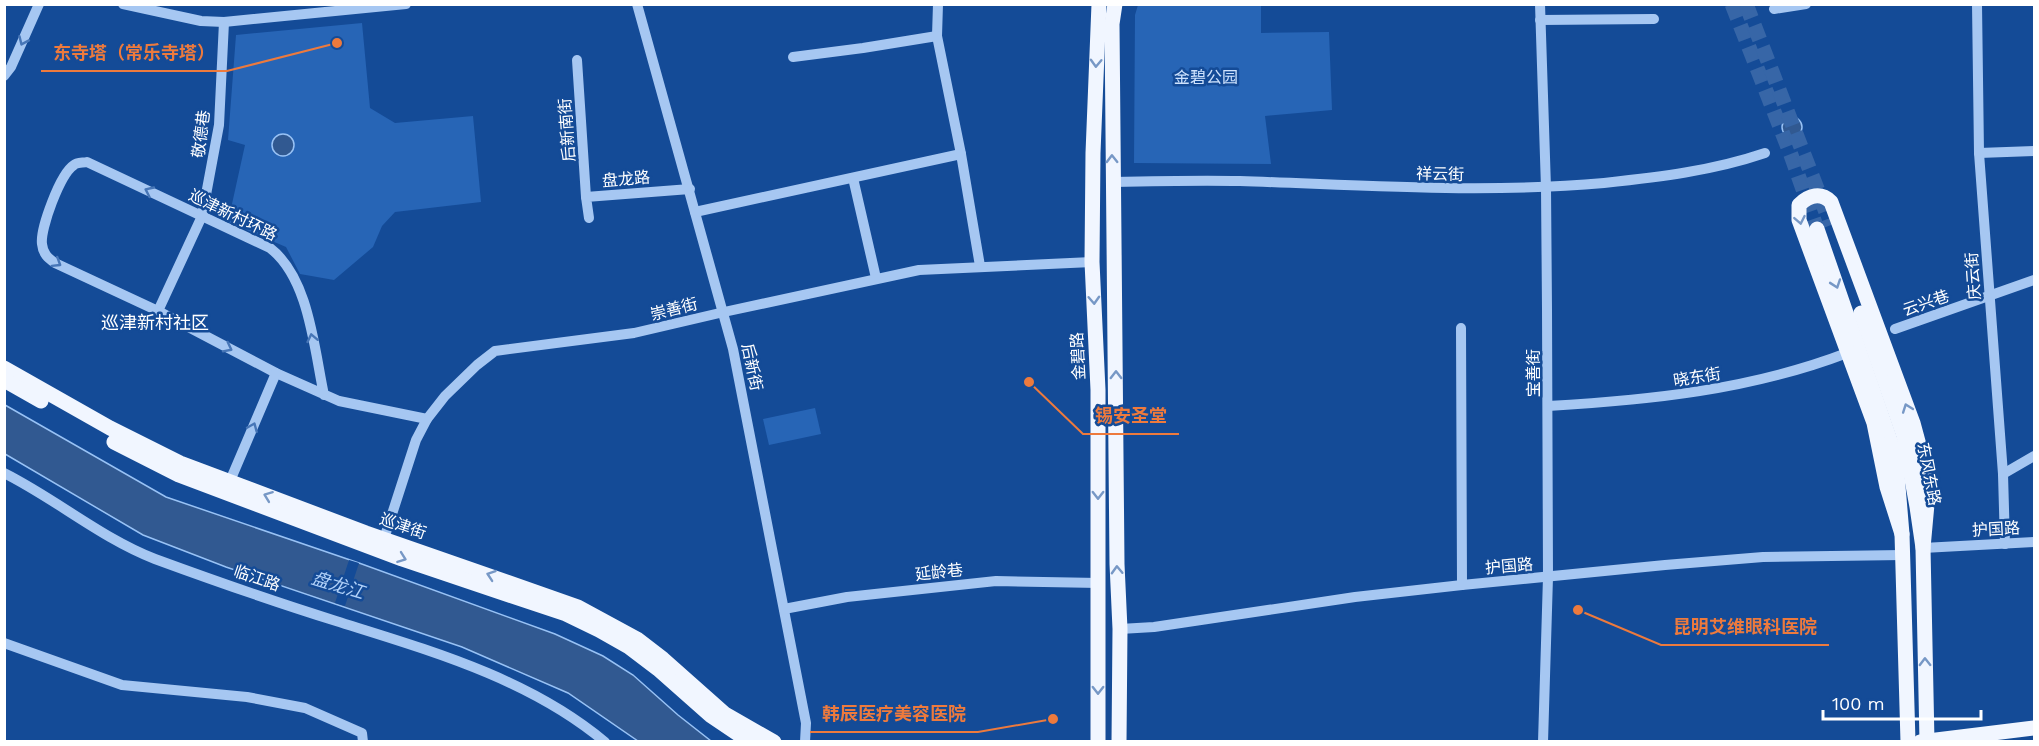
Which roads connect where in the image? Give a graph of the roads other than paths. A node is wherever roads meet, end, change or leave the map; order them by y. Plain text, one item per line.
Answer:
1 (39, 4) edge
2 (123, 4) edge
3 (406, 4) edge
4 (637, 4) edge
5 (938, 4) edge
6 (1100, 4) edge
7 (1115, 4) edge
8 (1540, 4) edge
9 (1806, 4) edge
10 (1977, 4) edge
11 (161, 9) edge
12 (1774, 9) dead end
13 (1654, 19) dead end
14 (1540, 20) junction
15 (224, 22) junction
16 (937, 36) junction
17 (793, 57) dead end
18 (577, 60) dead end
19 (4, 76) edge
20 (2034, 151) edge
21 (1765, 153) dead end
22 (1978, 153) junction
23 (961, 154) junction
24 (853, 178) junction
25 (1112, 182) junction
26 (1546, 188) junction
27 (690, 189) junction
28 (586, 197) junction
29 (695, 212) junction
30 (202, 216) junction
31 (589, 218) dead end
32 (1092, 262) junction
33 (980, 266) junction
34 (876, 278) junction
35 (2034, 280) edge
36 (1990, 296) junction
37 (158, 311) junction
38 (724, 312) junction
39 (1461, 328) dead end
40 (1895, 329) dead end
41 (1847, 353) junction
42 (4, 368) edge
43 (276, 373) junction
44 (4, 380) edge
45 (324, 395) junction
46 (1548, 406) junction
47 (427, 419) junction
48 (2034, 456) edge
49 (4, 474) edge
50 (2003, 474) junction
51 (230, 481) junction
52 (1902, 534) junction
53 (2034, 542) edge
54 (382, 544) junction
55 (2005, 544) junction
56 (1923, 548) junction
57 (1903, 555) junction
58 (1548, 578) junction
59 (1099, 583) junction
60 (1462, 585) junction
61 (784, 609) junction
62 (1120, 629) junction
63 (4, 643) edge
64 (2034, 728) edge
65 (363, 741) edge
66 (604, 741) edge
67 (750, 741) edge
68 (774, 741) edge
69 (805, 741) edge
70 (1098, 741) edge
71 (1119, 741) edge
72 (1543, 741) edge
73 (1908, 741) edge
74 (1924, 741) edge

1 -> 19 street
2 - 11 street
3 - 15 street
4 - 27 street, 后新街
5 - 16 street
6 -> 32 main road, 金碧路
25 -> 7 main road
8 - 14 street, 宝善街
9 - 12 street
10 - 22 street, 庆云街
11 - 15 street
13 - 14 street
14 - 26 street, 宝善街
15 - 30 street, 敬德巷
16 - 17 street
16 - 23 street
18 - 28 street, 后新南街
20 - 22 street
21 - 26 street, 祥云街
22 - 36 street, 庆云街
23 - 24 street
23 - 33 street
24 - 29 street
24 - 34 street
25 - 26 street, 祥云街
62 -> 25 main road
26 - 46 street, 宝善街
27 - 28 street, 盘龙路
27 - 29 street, 后新街
28 - 31 street, 盘龙路
29 - 38 street, 后新街
30 - 37 street, 敬德巷
30 -> 37 street, 巡津新村环路
45 -> 30 street, 巡津新村环路
32 - 33 street, 崇善街
32 -> 59 main road, 金碧路
33 - 34 street, 崇善街
34 - 38 street, 崇善街
35 - 36 street, 云兴巷
36 - 40 street, 云兴巷
36 - 50 street, 庆云街
37 -> 43 street, 巡津新村环路
38 - 47 street, 崇善街
38 - 61 street, 后新街
39 - 60 street
41 - 46 street, 晓东街
41 - 52 main road
56 -> 41 main road
42 - 51 main road, 巡津街
43 - 45 street, 巡津新村环路
51 -> 43 street
44 - 54 main road, 巡津街
45 - 47 street
46 - 58 street, 宝善街
47 - 54 street, 崇善街
48 - 50 street
49 - 66 street, 临江路
50 - 55 street, 庆云街
54 -> 51 main road, 巡津街
56 -> 52 main road, 东风东路
52 - 57 main road, 东风东路
53 - 55 street, 护国路
54 -> 67 main road, 巡津街
68 -> 54 main road, 巡津街
55 - 56 street, 护国路
74 -> 56 main road, 东风东路
57 - 58 street, 护国路
57 - 73 main road, 东风东路
58 - 60 street, 护国路
58 - 72 street, 宝善街
59 - 61 street, 延龄巷
59 -> 70 main road, 金碧路
60 - 62 street, 护国路
61 - 69 street, 后新街
62 - 71 main road
63 - 65 street
64 - 74 main road

